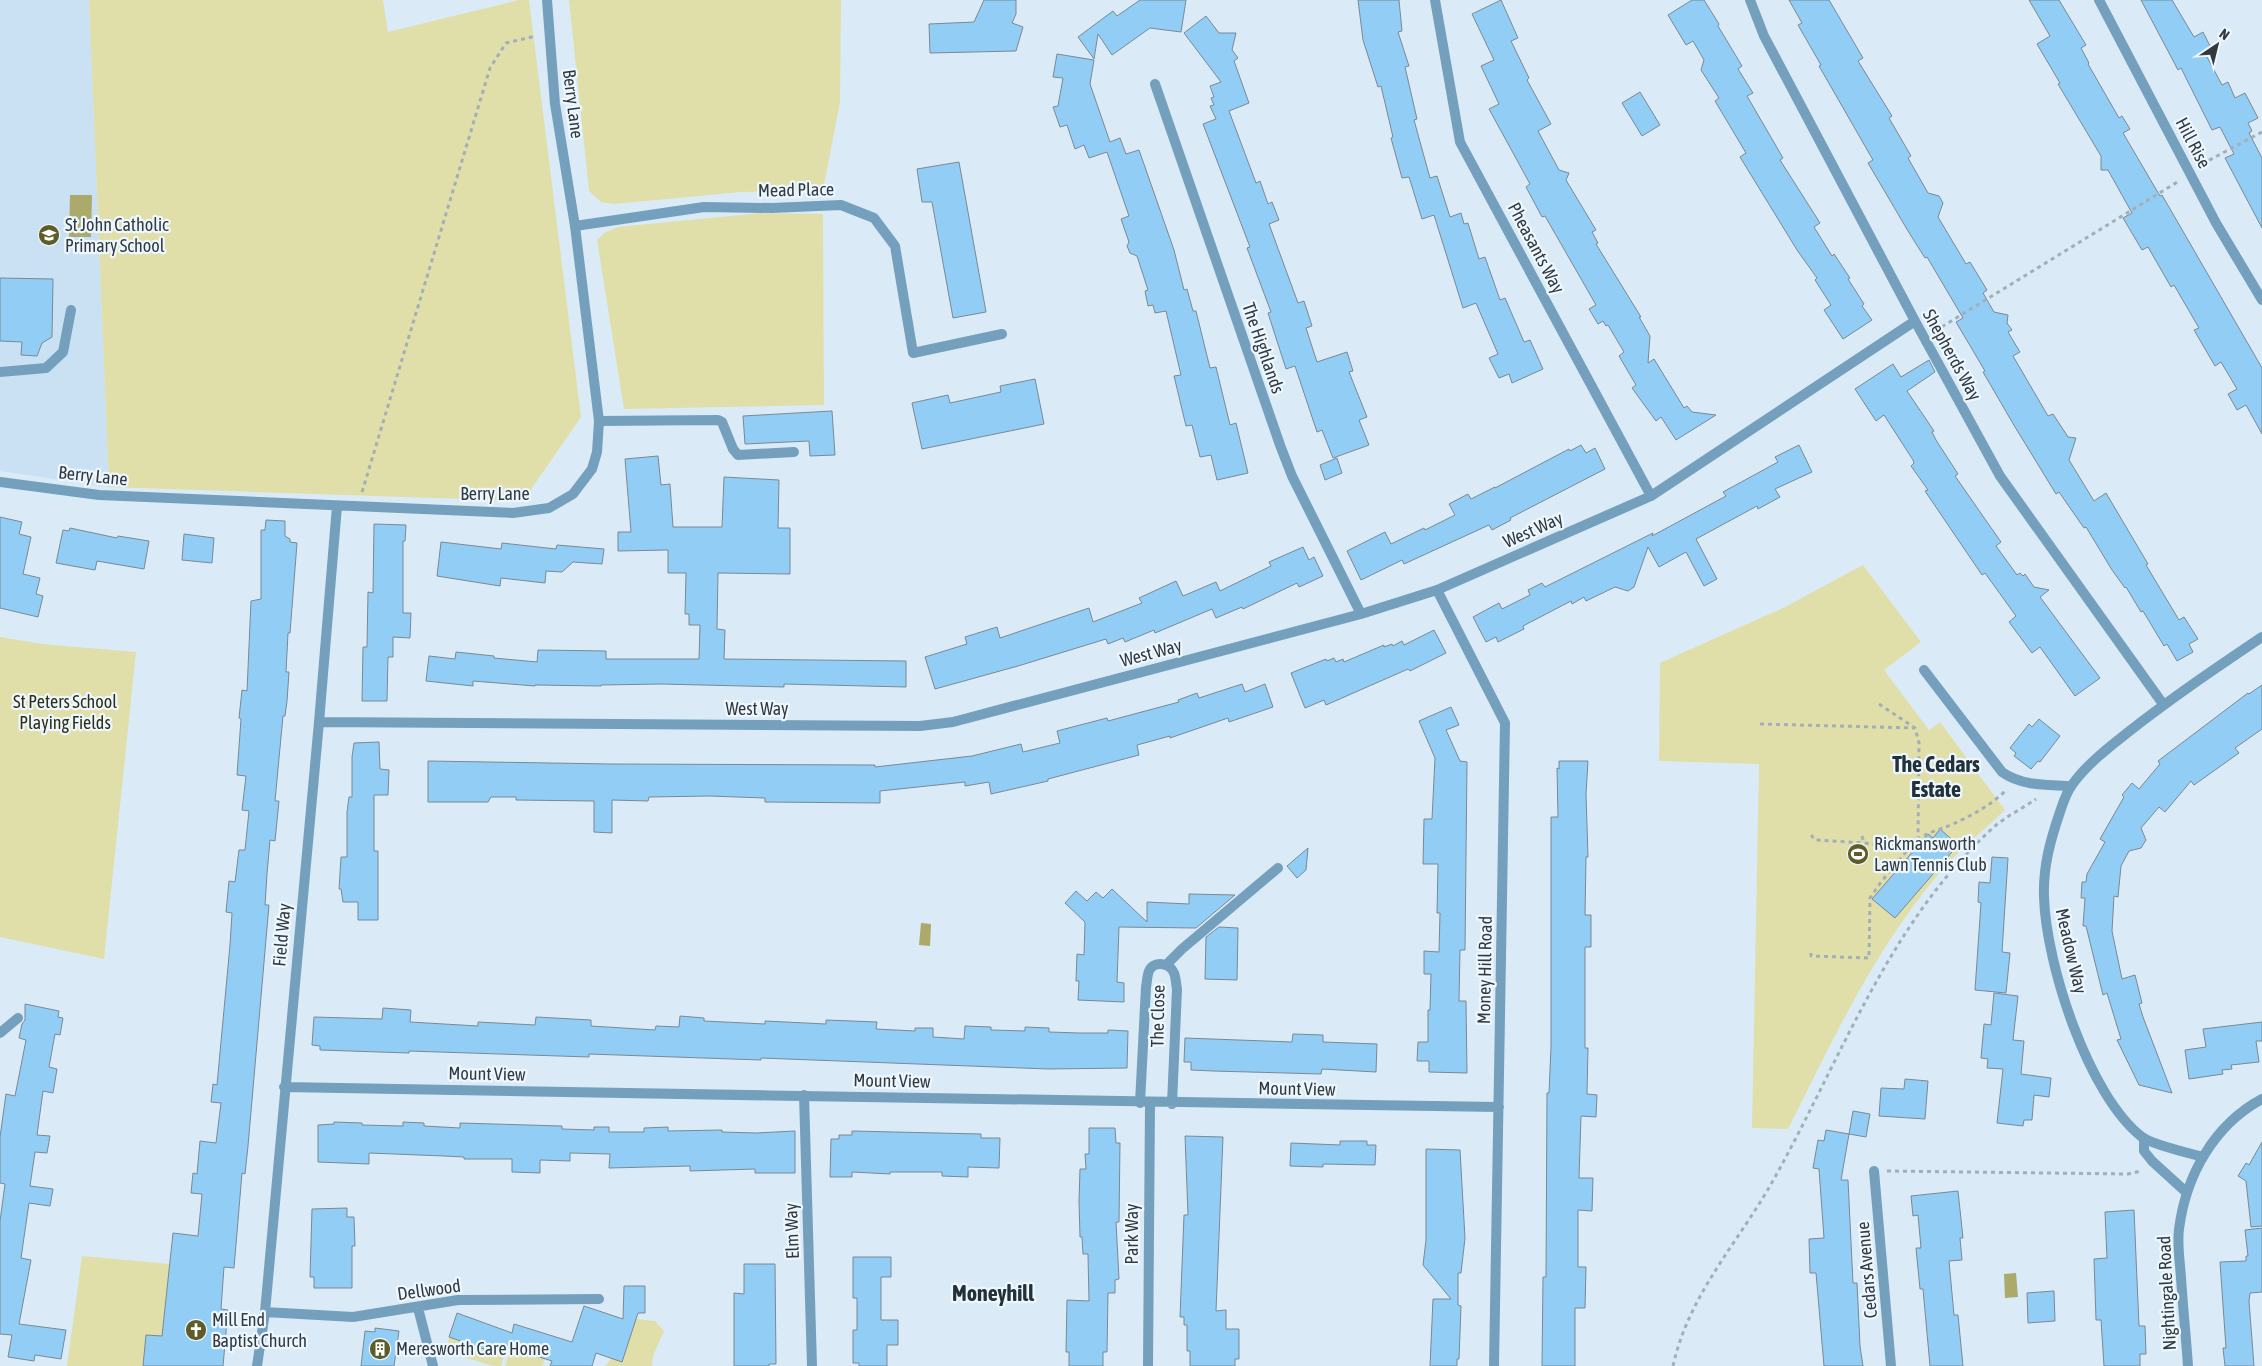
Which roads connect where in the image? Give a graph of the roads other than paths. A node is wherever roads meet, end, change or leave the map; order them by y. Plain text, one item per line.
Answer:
1 (547, 0) edge
2 (1435, 0) edge
3 (1750, 0) edge
4 (2099, 0) edge
5 (1154, 84) dead end
6 (575, 226) junction
7 (2262, 300) edge
8 (71, 310) dead end
9 (1915, 322) junction
10 (1002, 334) dead end
11 (0, 372) edge
12 (599, 421) junction
13 (794, 452) dead end
14 (0, 482) edge
15 (1651, 496) junction
16 (337, 506) junction
17 (1437, 590) junction
18 (1361, 614) junction
19 (2262, 637) edge
20 (1924, 670) dead end
21 (2163, 704) junction
22 (319, 722) junction
23 (2071, 786) junction
24 (1278, 868) dead end
25 (1166, 964) junction
26 (18, 1018) dead end
27 (0, 1033) edge
28 (284, 1087) junction
29 (804, 1095) junction
30 (2262, 1099) edge
31 (1145, 1103) junction
32 (1172, 1104) junction
33 (1499, 1108) junction
34 (2144, 1138) junction
35 (2203, 1157) junction
36 (1874, 1171) road end
37 (2186, 1192) junction
38 (598, 1299) dead end
39 (418, 1308) junction
40 (264, 1312) junction
41 (257, 1366) edge
42 (433, 1366) edge
43 (812, 1366) edge
44 (1148, 1366) edge
45 (1494, 1366) edge
46 (1891, 1366) edge
47 (2188, 1366) edge

1 - 6 street, Berry Lane
2 - 15 street, Pheasants Way
3 - 9 street, Shepherds Way
4 - 7 street, Hill Rise
5 - 18 street, The Highlands
6 - 10 street, Mead Place
6 - 12 street, Berry Lane
8 - 11 street
9 - 15 street, West Way
9 - 21 street, Shepherds Way
12 - 13 street
12 - 16 street, Berry Lane
14 - 16 street, Berry Lane
15 - 17 street, West Way
16 - 22 street, Field Way
17 - 18 street, West Way
17 - 33 street, Money Hill Road
18 - 22 street, West Way
19 - 21 street, Meadow Way
20 - 23 street
21 - 23 street, Meadow Way
22 - 28 street, Field Way
23 - 34 street, Meadow Way
24 - 25 street
25 - 31 street, The Close
25 - 32 street, The Close
26 - 27 street
28 - 29 street, Mount View
28 - 40 street, Field Way
29 - 31 street, Mount View
29 - 43 street, Elm Way
30 - 35 street, Nightingale Road
31 - 32 street, Mount View
31 - 44 street, Park Way
32 - 33 street, Mount View
33 - 45 street, Money Hill Road
34 - 35 street, Meadow Way
34 - 37 street, Meadow Way
35 - 37 street, Nightingale Road
36 - 46 street, Cedars Avenue
37 - 47 street, Nightingale Road
38 - 39 street, Dellwood
39 - 40 street, Dellwood
39 - 42 street
40 - 41 street, Field Way

